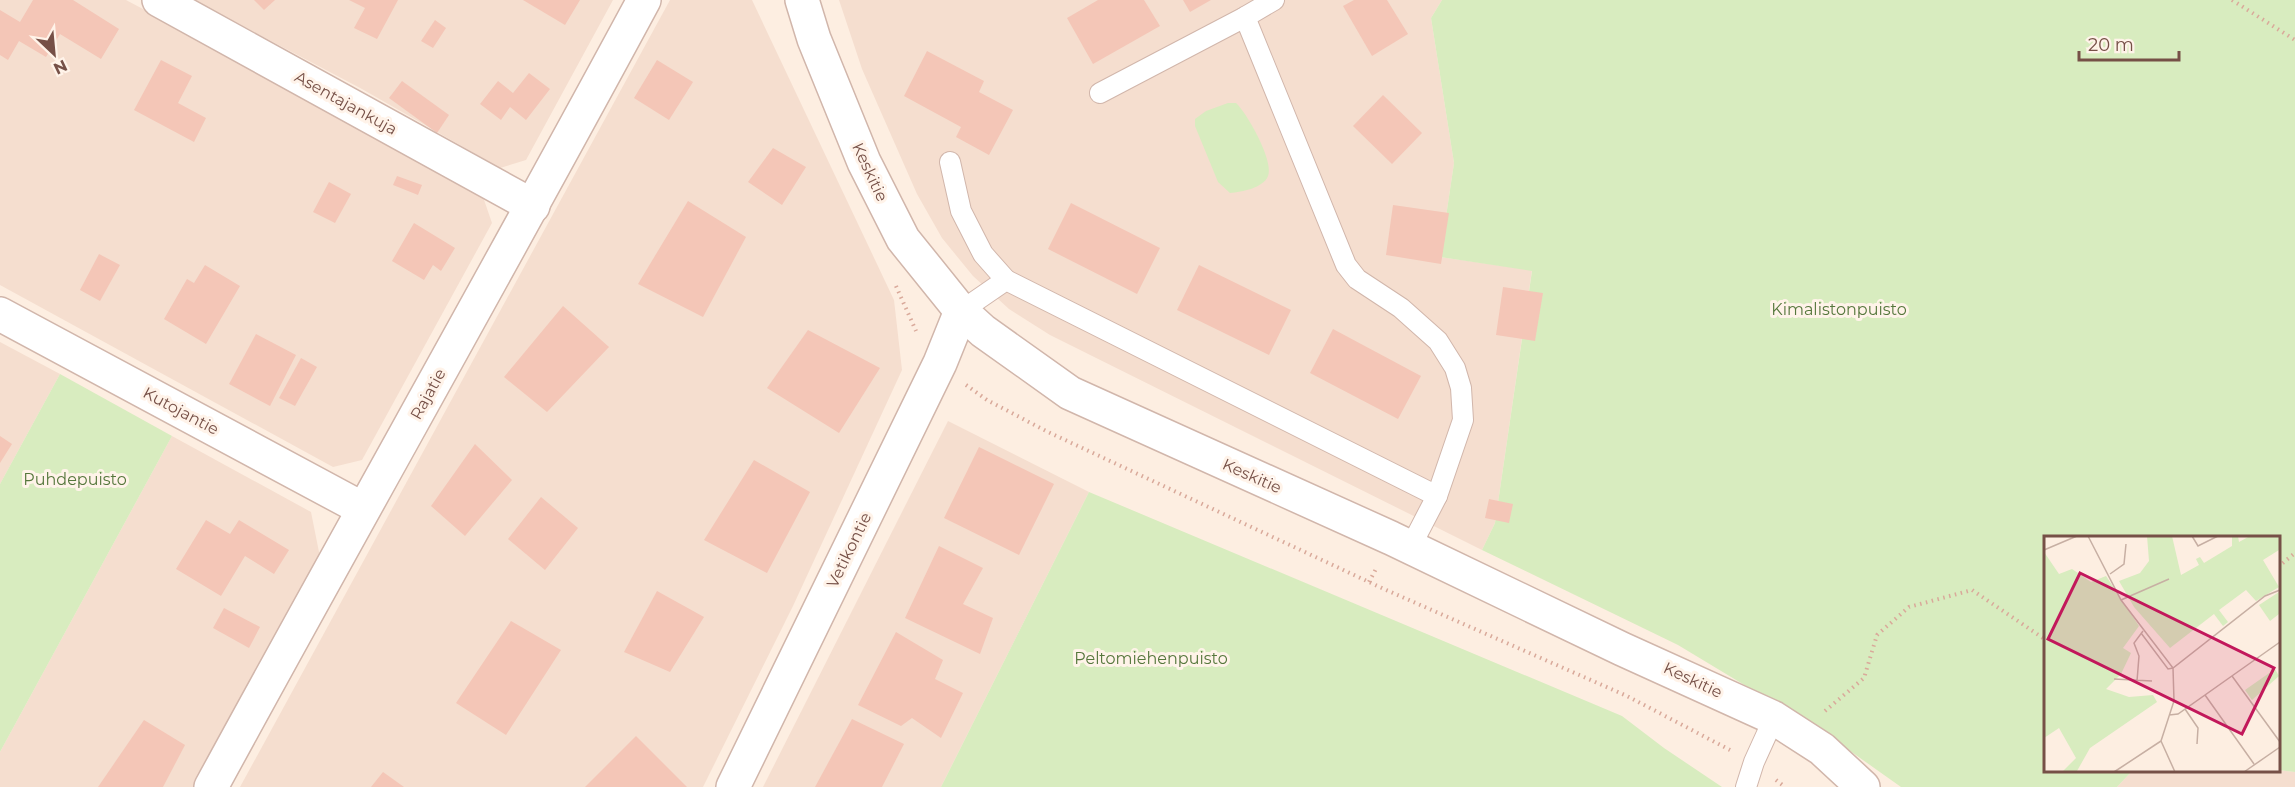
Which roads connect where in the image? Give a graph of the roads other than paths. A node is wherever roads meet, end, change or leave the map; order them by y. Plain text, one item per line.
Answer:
1 (159, 0) edge
2 (644, 0) edge
3 (802, 0) edge
4 (1274, 0) edge
5 (1245, 17) junction
6 (1100, 93) dead end
7 (950, 162) dead end
8 (533, 206) junction
9 (1006, 280) junction
10 (961, 311) junction
11 (0, 314) edge
12 (1437, 496) junction
13 (363, 509) junction
14 (1410, 548) junction
15 (1787, 726) junction
16 (211, 787) edge
17 (733, 787) edge
18 (1746, 787) edge
19 (1863, 787) edge

1 - 8 street, Asentajankuja
2 - 8 street, Rajatie
3 - 10 street, Keskitie
4 - 5 lane
5 - 6 lane
5 - 12 lane
7 - 9 lane
8 - 13 street, Rajatie
9 - 10 lane
9 - 12 lane
10 - 14 street, Keskitie
10 - 17 street, Vetikontie
11 - 13 street, Kutojantie
12 - 14 lane
13 - 16 street, Rajatie
14 - 15 street, Keskitie
15 - 18 lane
15 - 19 street, Keskitie

